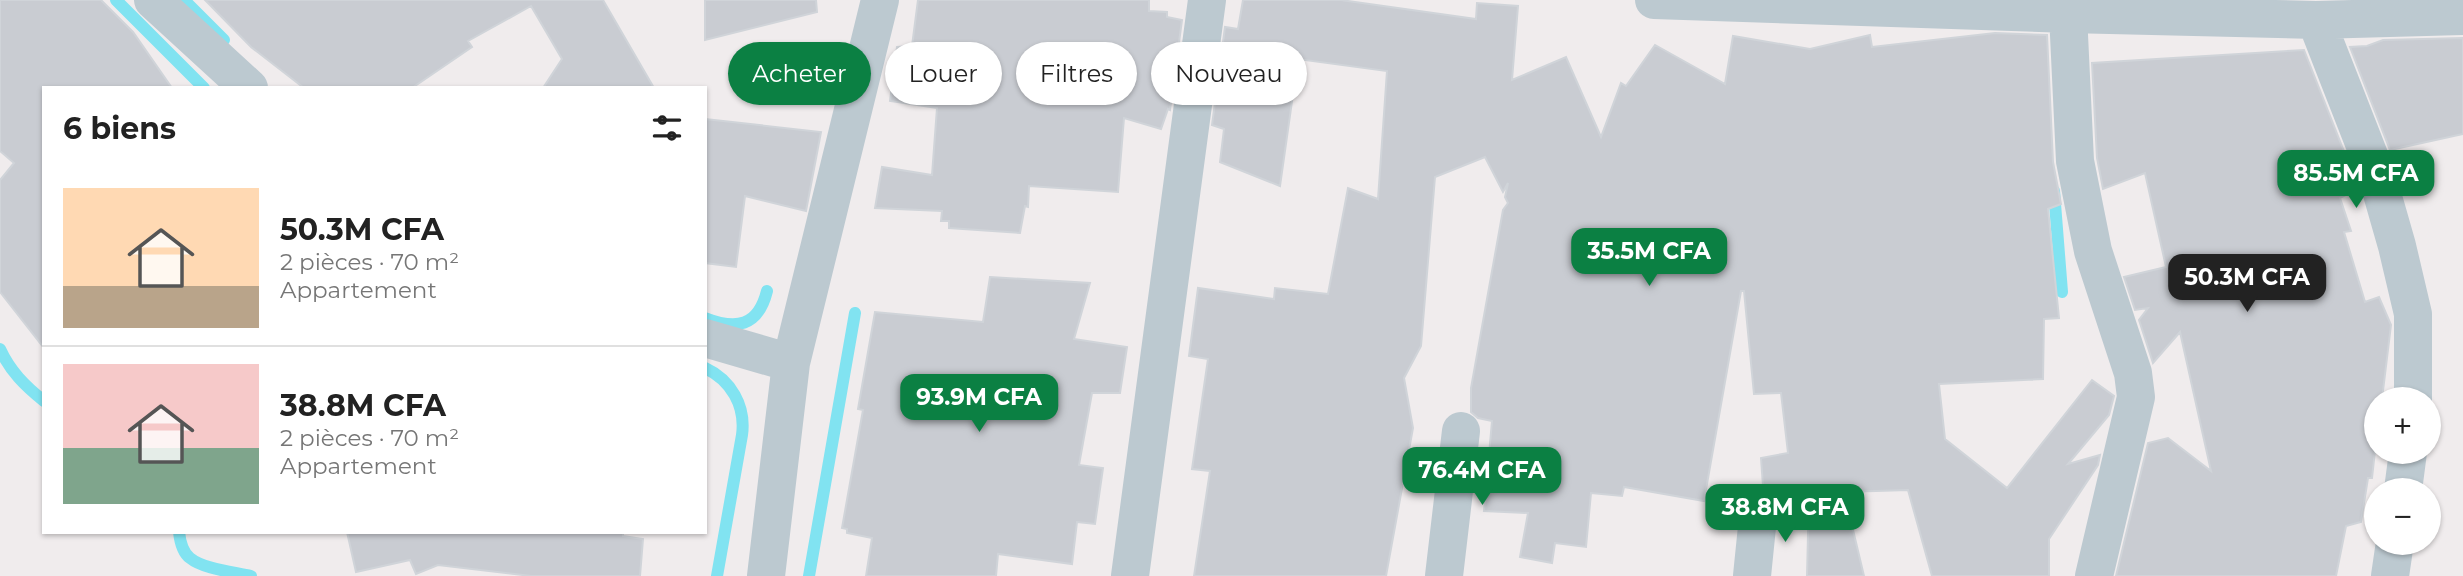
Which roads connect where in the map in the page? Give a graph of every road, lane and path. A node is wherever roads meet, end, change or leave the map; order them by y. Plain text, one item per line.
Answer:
1 (153, 0) edge
2 (880, 0) edge
3 (1207, 0) edge
4 (1654, 0) edge
5 (2068, 14) junction
6 (2463, 16) edge
7 (2316, 20) junction
8 (247, 86) edge
9 (707, 339) edge
10 (791, 363) junction
11 (2413, 387) edge
12 (1461, 431) dead end
13 (1759, 507) dead end
14 (2393, 555) edge
15 (766, 576) edge
16 (1130, 576) edge
17 (1444, 576) edge
18 (1752, 576) edge
19 (2094, 576) edge
20 (2390, 576) edge

1 - 8 street
2 - 10 street
3 - 16 street
4 - 5 street
5 - 7 street
5 - 19 street
6 - 7 street
7 - 11 street
9 - 10 street
10 - 15 street
12 - 17 street
13 - 18 street
14 - 20 street

